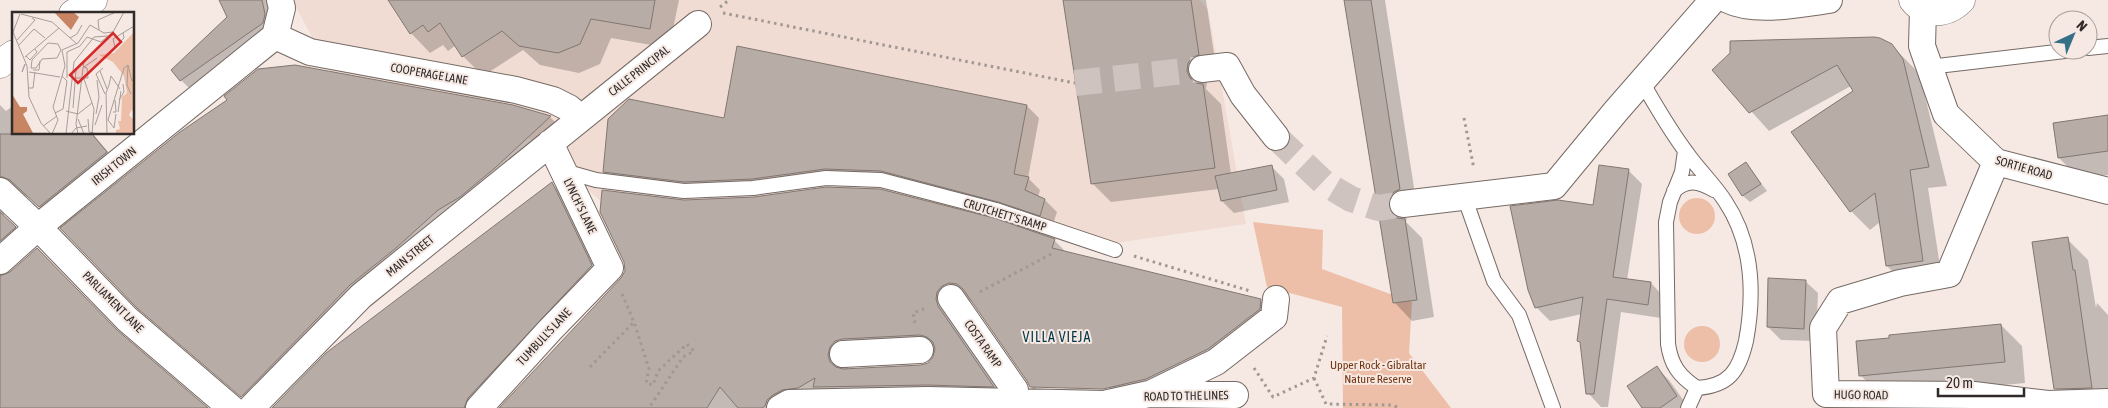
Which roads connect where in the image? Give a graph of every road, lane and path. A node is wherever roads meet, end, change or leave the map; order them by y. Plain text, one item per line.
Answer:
1 (94, 0) edge
2 (280, 0) edge
3 (1713, 0) edge
4 (1728, 0) edge
5 (1829, 0) edge
6 (1961, 0) edge
7 (1918, 4) edge
8 (76, 12) edge
9 (706, 18) joint
10 (275, 36) junction
11 (2048, 53) edge
12 (12, 55) edge
13 (0, 64) edge
14 (1929, 67) junction
15 (1202, 69) tunnel mouth
16 (1642, 82) junction
17 (1075, 83) tunnel mouth
18 (581, 118) junction
19 (1464, 118) dead end
20 (1276, 137) tunnel mouth
21 (550, 143) junction
22 (1685, 151) junction
23 (1996, 162) junction
24 (563, 171) junction
25 (0, 191) edge
26 (1674, 191) junction
27 (2108, 191) edge
28 (1472, 195) junction
29 (1725, 200) junction
30 (1402, 204) tunnel mouth
31 (38, 227) junction
32 (1115, 250) joint
33 (0, 261) edge
34 (610, 268) junction
35 (951, 298) dead end
36 (1276, 299) joint
37 (634, 322) junction
38 (1327, 336) dead end
39 (920, 350) dead end
40 (843, 354) dead end
41 (1251, 364) dead end
42 (590, 368) dead end
43 (1314, 378) junction
44 (1697, 388) junction
45 (1015, 390) dead end
46 (1149, 394) junction
47 (1235, 395) dead end
48 (2108, 402) edge
49 (231, 408) edge
50 (251, 408) edge
51 (480, 408) edge
52 (649, 408) edge
53 (780, 408) edge
54 (1400, 408) edge
55 (1552, 408) edge
56 (1688, 408) edge

1 - 8 street
2 - 10 street
3 - 16 street
4 - 5 street
6 - 7 street
7 - 14 street, SORTIE ROAD
9 - 17 path
9 - 18 street, CALLE PRINCIPAL
10 - 18 street, COOPERAGE LANE
10 - 31 street, IRISH TOWN
11 - 14 lane
12 - 13 street
14 - 23 street, SORTIE ROAD
15 - 20 street
16 - 22 lane
16 - 28 street
18 - 21 street, MAIN STREET
19 - 28 path
21 - 24 street, LYNCH'S LANE
21 - 50 street, MAIN STREET
22 - 26 lane
22 - 29 lane
23 - 27 street, SORTIE ROAD
23 - 48 street, HUGO ROAD
24 - 32 lane, CRUTCHETT'S RAMP
24 - 34 street, LYNCH'S LANE
25 - 31 street, PARLIAMENT LANE
26 - 29 lane
26 - 44 lane
28 - 30 street
28 - 55 lane
29 - 44 lane
31 - 33 street, IRISH TOWN
31 - 49 street, PARLIAMENT LANE
32 - 36 path
34 - 37 path
34 - 51 street, TUMBULL'S LANE
35 - 45 street, COSTA RAMP
36 - 46 street
37 - 42 path
37 - 52 path
38 - 43 path
39 - 40 street
41 - 43 path
43 - 54 path
44 - 56 lane
46 - 47 street, ROAD TO THE LINES
46 - 53 street, ROAD TO THE LINES

